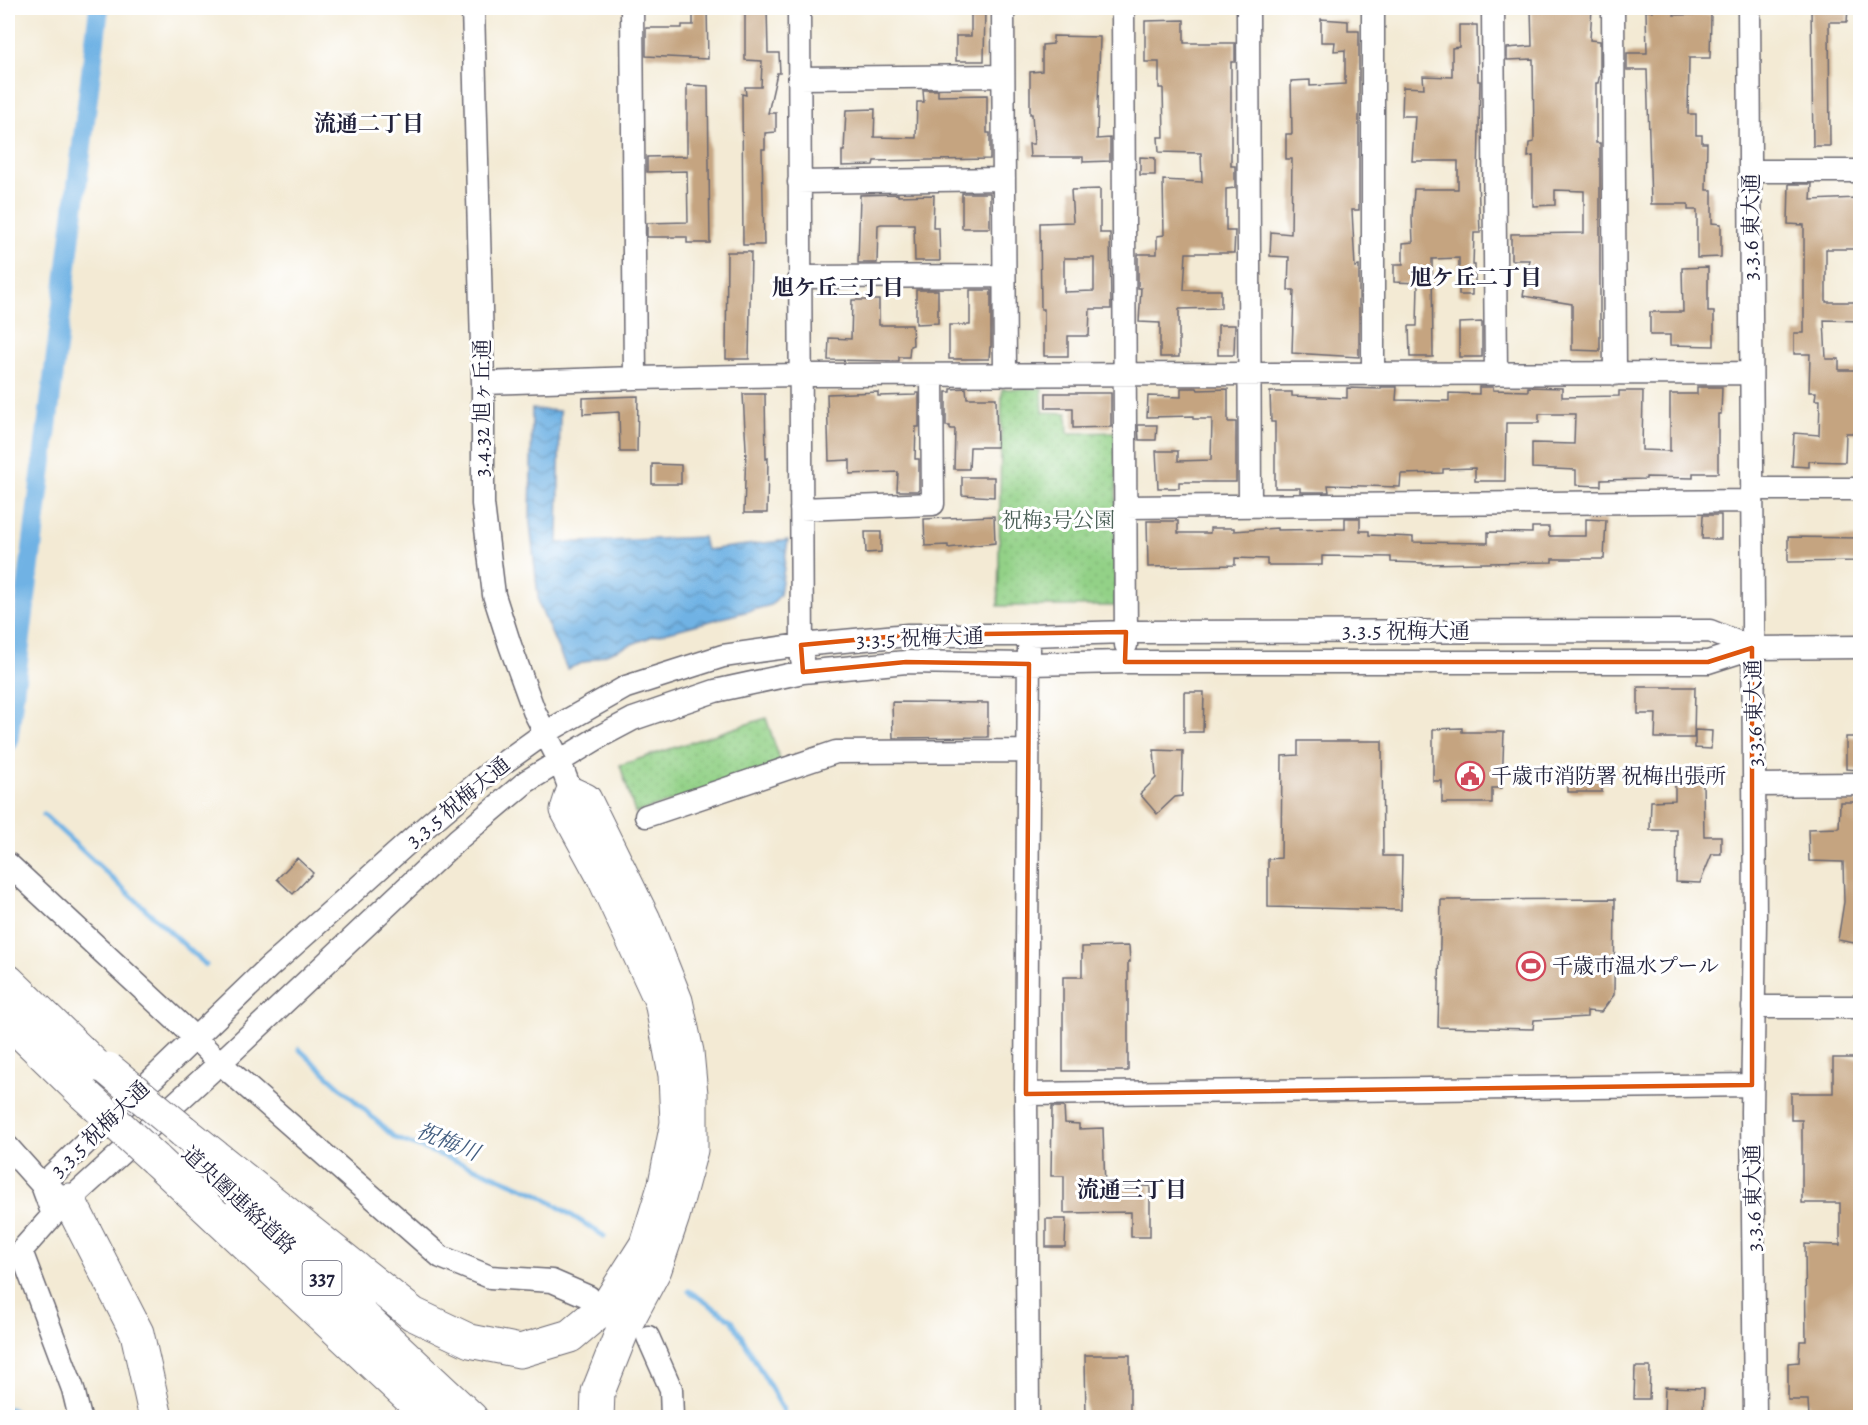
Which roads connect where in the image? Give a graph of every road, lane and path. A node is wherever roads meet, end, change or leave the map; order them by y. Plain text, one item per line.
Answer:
1 (473, 8) edge
2 (632, 8) edge
3 (799, 8) edge
4 (1003, 8) edge
5 (1123, 8) edge
6 (1248, 8) edge
7 (1373, 8) edge
8 (1492, 8) edge
9 (1613, 8) edge
10 (1749, 8) edge
11 (1003, 76) junction
12 (799, 78) junction
13 (1751, 171) junction
14 (1860, 171) edge
15 (1004, 179) junction
16 (799, 182) junction
17 (1004, 276) junction
18 (800, 277) junction
19 (1751, 373) junction
20 (1250, 374) junction
21 (1373, 374) junction
22 (1496, 374) junction
23 (1616, 374) junction
24 (800, 375) junction
25 (932, 375) junction
26 (1005, 375) junction
27 (1124, 375) junction
28 (634, 378) junction
29 (483, 383) junction
30 (1860, 489) edge
31 (1752, 495) junction
32 (1250, 506) junction
33 (1125, 507) junction
34 (801, 509) junction
35 (1126, 632) junction
36 (1029, 635) junction
37 (801, 645) junction
38 (1860, 647) edge
39 (1752, 648) junction
40 (1125, 662) junction
41 (1029, 664) junction
42 (803, 672) junction
43 (545, 733) junction
44 (1028, 751) junction
45 (559, 760) junction
46 (1860, 784) edge
47 (1755, 785) junction
48 (572, 794) junction
49 (646, 816) dead end
50 (10, 866) edge
51 (8, 981) edge
52 (1753, 1007) junction
53 (1860, 1007) edge
54 (8, 1020) edge
55 (195, 1038) junction
56 (219, 1063) junction
57 (99, 1079) junction
58 (1752, 1085) junction
59 (1026, 1094) junction
60 (171, 1143) junction
61 (8, 1147) edge
62 (55, 1200) junction
63 (589, 1297) dead end
64 (336, 1329) junction
65 (648, 1337) dead end
66 (80, 1418) edge
67 (139, 1418) edge
68 (156, 1418) edge
69 (397, 1418) edge
70 (431, 1418) edge
71 (471, 1418) edge
72 (597, 1418) edge
73 (672, 1418) edge
74 (1028, 1418) edge
75 (1755, 1418) edge

1 - 29 street, 3.4.32 旭ヶ丘通
2 - 28 street
3 - 12 street
4 - 11 street
5 - 27 street
6 - 20 street
7 - 21 street
8 - 22 street
9 - 23 street
10 - 13 street, 3.3.6 東大通
11 - 12 street
11 - 15 street
12 - 16 street
13 - 14 street
13 - 19 street, 3.3.6 東大通
15 - 16 street
15 - 17 street
16 - 18 street
17 - 18 street
17 - 26 street
18 - 24 street
19 - 23 street
19 - 31 street, 3.3.6 東大通
20 - 21 street
20 - 27 street
20 - 32 street
21 - 22 street
22 - 23 street
24 - 25 street
24 - 28 street
24 - 34 street
25 - 26 street
25 - 34 street
26 - 27 street
27 - 33 street
28 - 29 street
29 - 43 street, 3.4.32 旭ヶ丘通
30 - 31 street
31 - 32 street
31 - 39 street, 3.3.6 東大通
32 - 33 street
33 - 35 street
34 - 37 street
35 - 36 street, 3.3.5 祝梅大通
35 - 39 street, 3.3.5 祝梅大通
35 - 40 street
36 - 37 street, 3.3.5 祝梅大通
36 - 41 street
37 - 42 street
37 - 43 street, 3.3.5 祝梅大通
38 - 39 street, 3.3.5 祝梅大通
39 - 40 street, 3.3.5 祝梅大通
39 - 47 street, 3.3.6 東大通
40 - 41 street, 3.3.5 祝梅大通
41 - 42 street, 3.3.5 祝梅大通
41 - 44 street
42 - 45 street, 3.3.5 祝梅大通
43 - 45 street, 3.4.32 旭ヶ丘通
43 - 55 street, 3.3.5 祝梅大通
44 - 49 street
44 - 59 street
45 - 48 street, 3.4.32 旭ヶ丘通
45 - 56 street, 3.3.5 祝梅大通
46 - 47 street
47 - 52 street, 3.3.6 東大通
48 - 60 highway
48 - 72 highway
50 - 55 street
51 - 57 highway, 道央圏連絡道路 / 337
52 - 53 street
52 - 58 street, 3.3.6 東大通
54 - 57 highway, 道央圏連絡道路 / 337
55 - 56 street
55 - 62 street, 3.3.5 祝梅大通
56 - 62 street, 3.3.5 祝梅大通
56 - 63 street
57 - 60 highway, 道央圏連絡道路 / 337
58 - 59 street
58 - 75 street, 3.3.6 東大通
59 - 74 street
60 - 64 highway, 道央圏連絡道路 / 337
60 - 71 highway, 道央圏連絡道路 / 337
61 - 62 street
62 - 66 street
62 - 67 highway
62 - 68 highway
64 - 69 highway, 337
64 - 70 highway, 道央圏連絡道路 / 337
65 - 73 street

